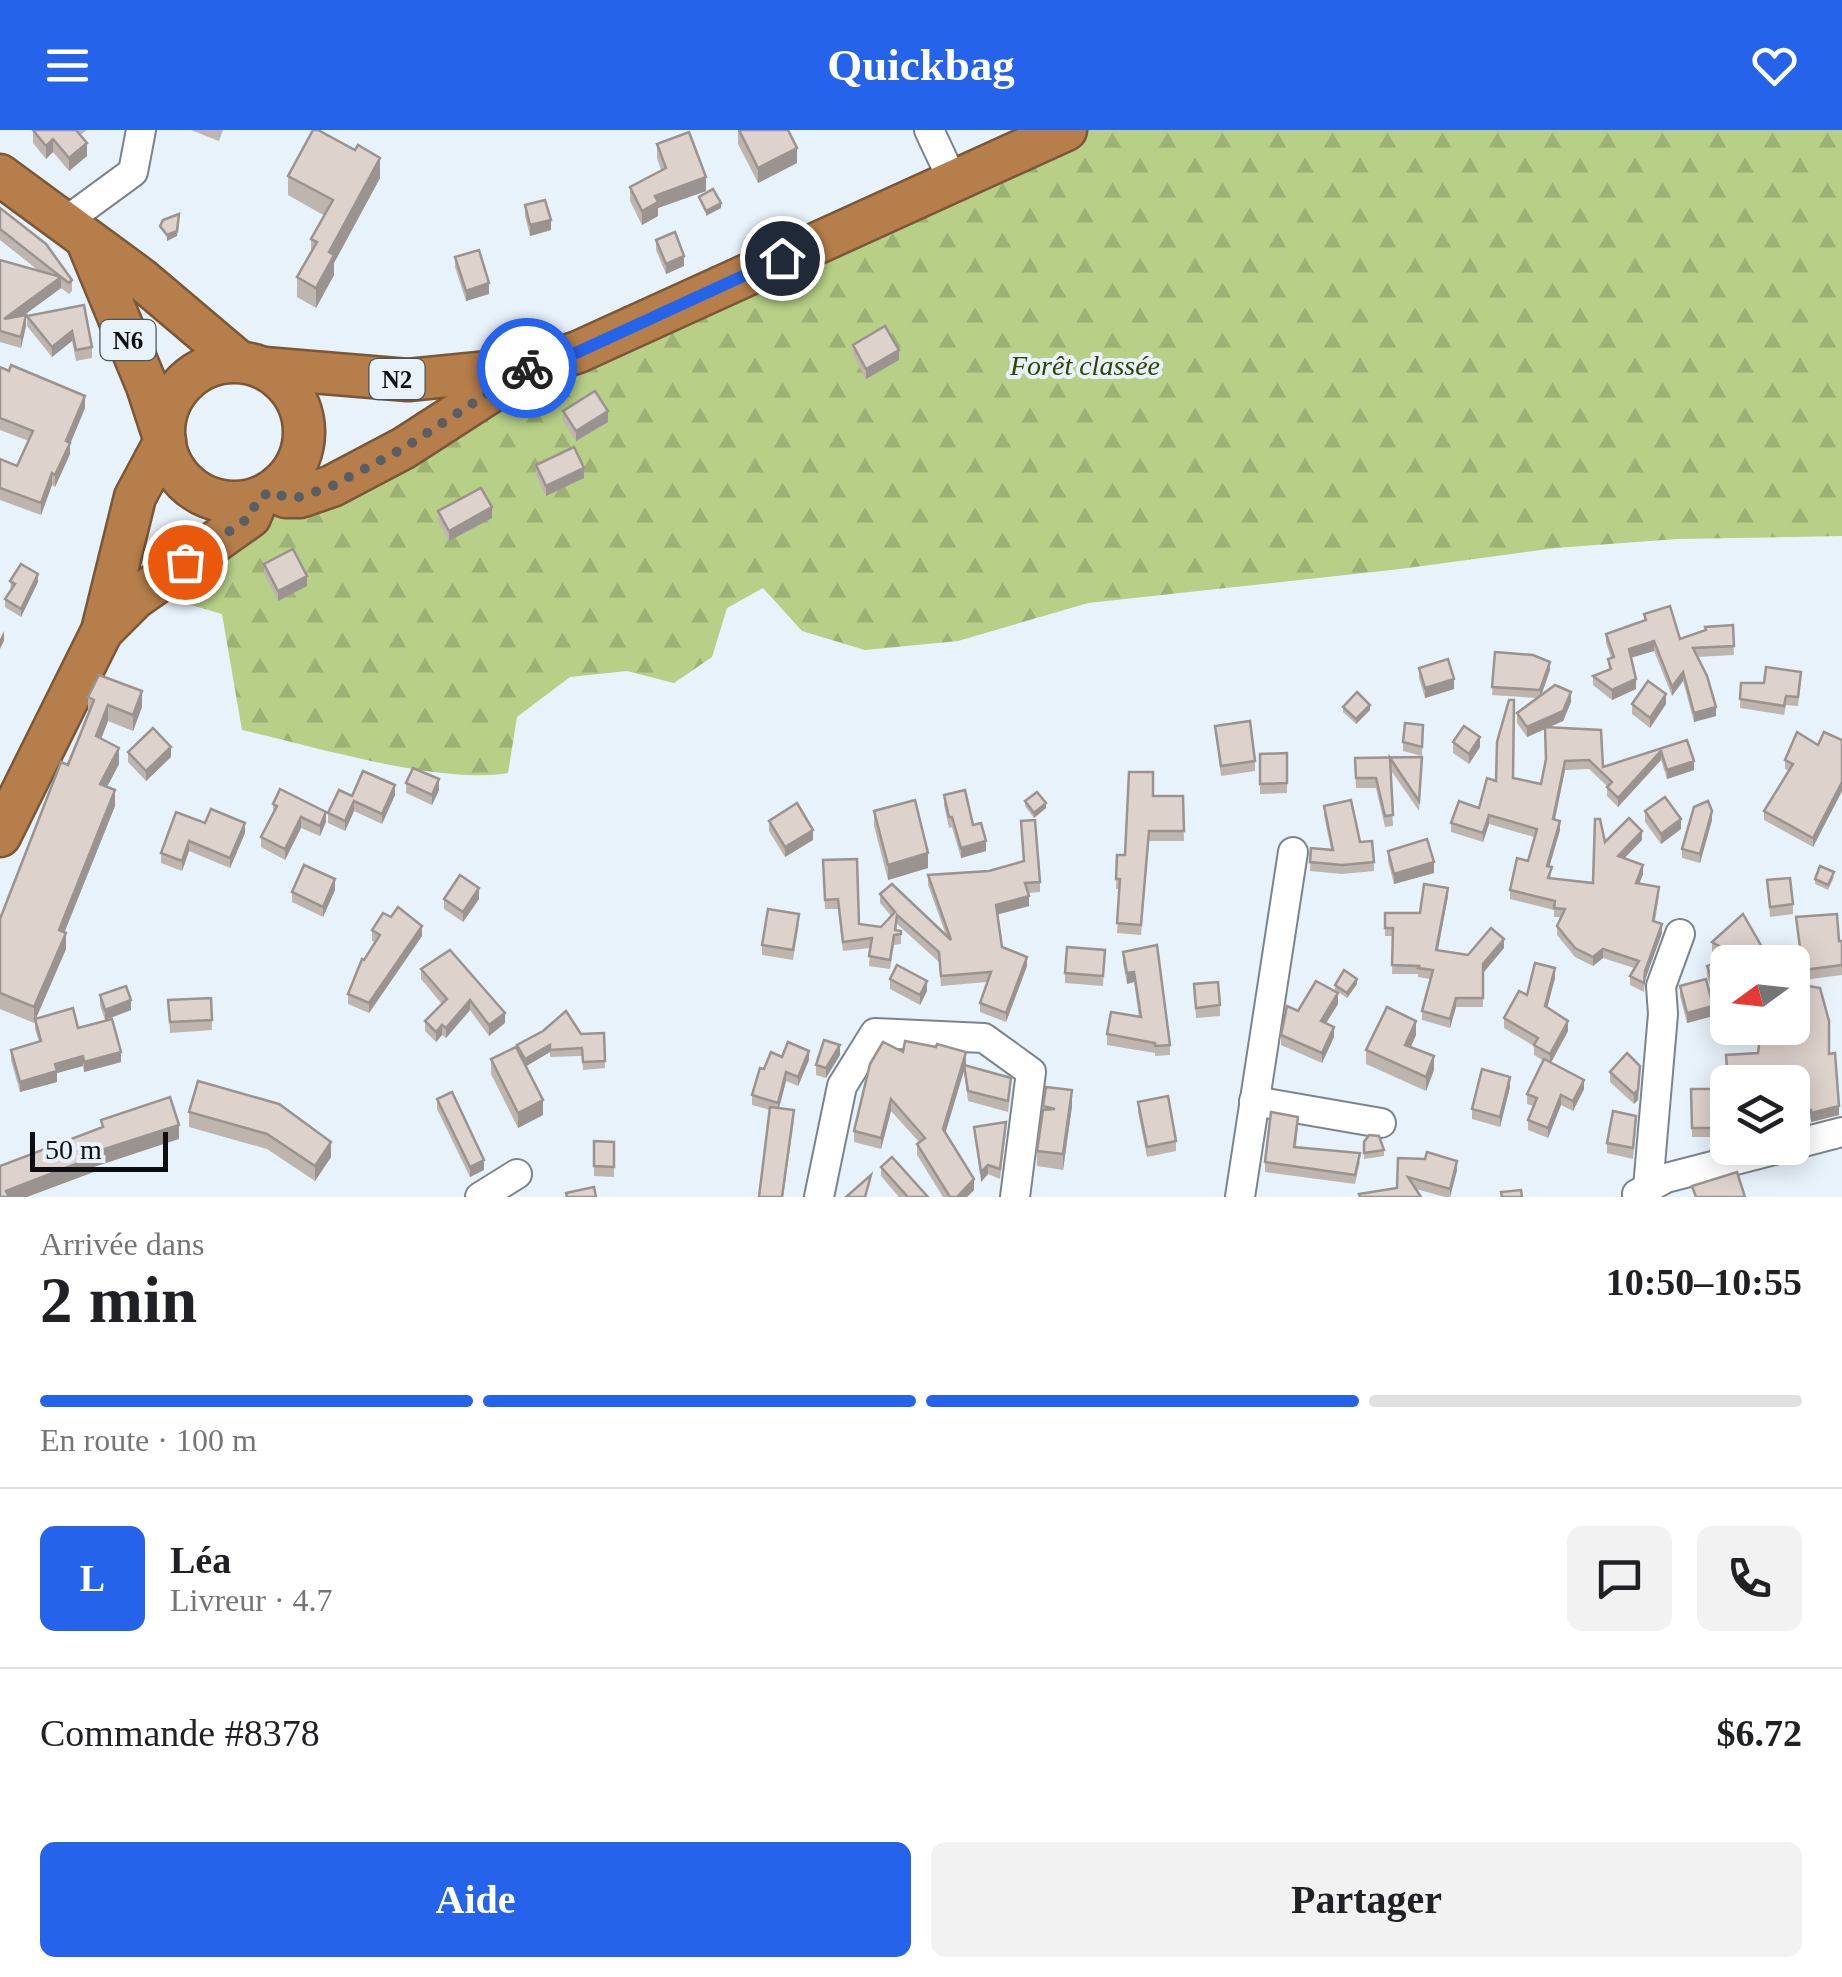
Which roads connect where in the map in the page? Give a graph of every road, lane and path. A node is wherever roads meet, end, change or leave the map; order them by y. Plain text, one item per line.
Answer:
1 (142, 130) edge
2 (929, 130) edge
3 (1066, 130) edge
4 (0, 175) edge
5 (953, 181) junction
6 (75, 233) junction
7 (251, 365) junction
8 (528, 368) junction
9 (165, 441) junction
10 (265, 494) junction
11 (102, 631) junction
12 (0, 836) edge
13 (1293, 852) dead end
14 (1680, 934) dead end
15 (1254, 1101) junction
16 (1381, 1123) dead end
17 (1842, 1132) edge
18 (1810, 1140) edge
19 (1716, 1165) edge
20 (517, 1174) dead end
21 (1640, 1193) edge
22 (480, 1197) edge
23 (819, 1197) edge
24 (1015, 1197) edge
25 (1240, 1197) edge

1 - 6 street
2 - 5 street
3 - 5 highway, N2
4 - 6 highway, N6
5 - 8 highway, N2
6 - 7 highway, N6
6 - 9 highway, N6
7 - 8 highway, N2
7 - 9 highway
7 - 10 highway
8 - 10 highway, N2
9 - 10 highway
9 - 11 highway
10 - 11 highway
11 - 12 highway
13 - 15 street
14 - 21 street
15 - 16 street
15 - 25 street
17 - 18 street
19 - 21 street
20 - 22 street
23 - 24 street

